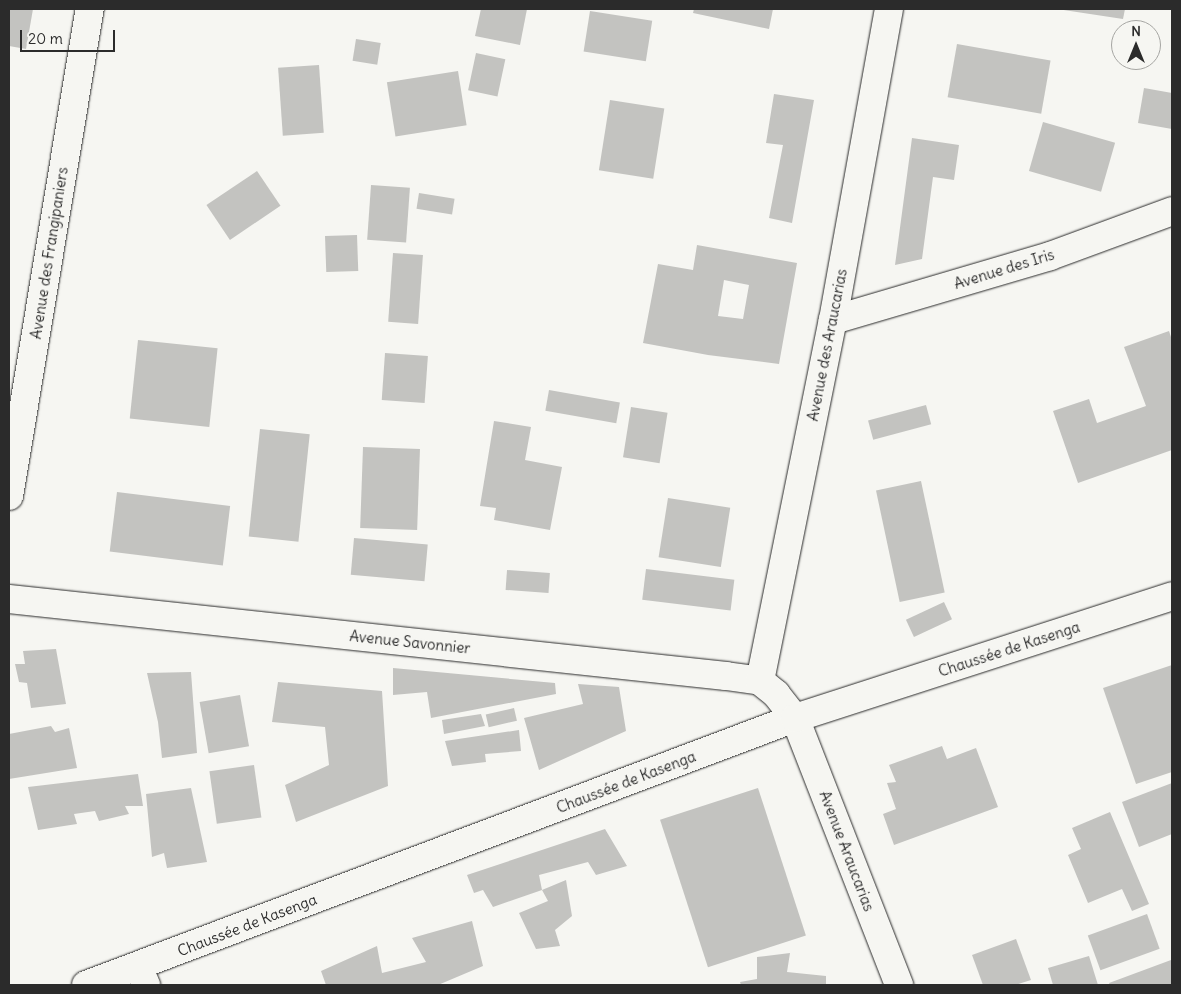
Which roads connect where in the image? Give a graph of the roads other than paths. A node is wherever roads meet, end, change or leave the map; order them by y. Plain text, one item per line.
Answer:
1 (90, 9) edge
2 (889, 9) edge
3 (1172, 211) edge
4 (832, 320) junction
5 (9, 496) edge
6 (1172, 596) edge
7 (9, 599) edge
8 (760, 681) junction
9 (795, 718) junction
10 (142, 975) edge
11 (86, 985) edge
12 (899, 985) edge

1 - 5 street, Avenue des Frangipaniers
2 - 4 street, Avenue des Araucarias
3 - 4 street, Avenue des Iris
4 - 8 street, Avenue des Araucarias
6 - 9 street, Chaussée de Kasenga
7 - 8 street, Avenue Savonnier
8 - 9 street
9 - 10 street, Chaussée de Kasenga
9 - 12 street, Avenue Araucarias
10 - 11 street, Chaussée de Kasenga

